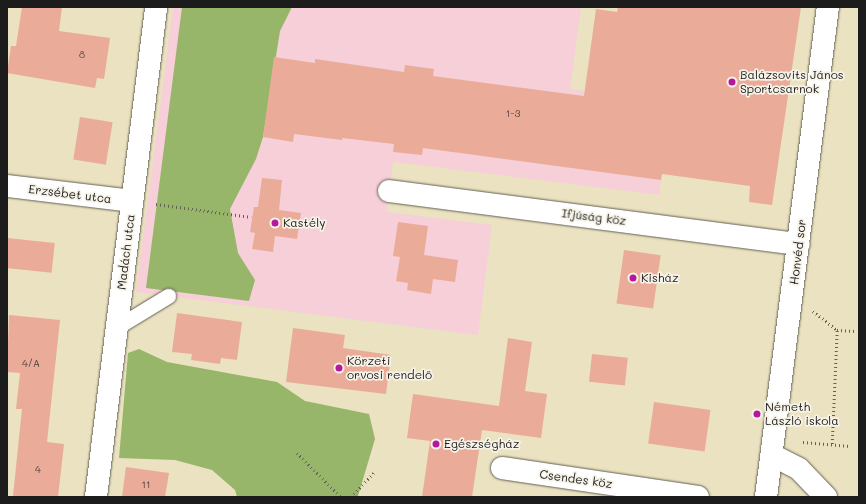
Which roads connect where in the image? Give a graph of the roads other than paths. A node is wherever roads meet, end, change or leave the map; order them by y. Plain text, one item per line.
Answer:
1 (156, 7) edge
2 (828, 7) edge
3 (7, 186) edge
4 (389, 191) dead end
5 (140, 202) junction
6 (799, 244) junction
7 (168, 296) dead end
8 (117, 327) junction
9 (773, 448) junction
10 (502, 468) dead end
11 (96, 497) edge
12 (698, 497) edge
13 (766, 497) edge
14 (826, 497) edge

1 - 5 street, Madách utca
2 - 6 street, Honvéd sor
3 - 5 street, Erzsébet utca
4 - 6 street, Ifjúság köz
5 - 8 street, Madách utca
6 - 9 street, Honvéd sor
7 - 8 lane
8 - 11 street, Madách utca
9 - 13 street, Honvéd sor
9 - 14 street
10 - 12 street, Csendes köz

